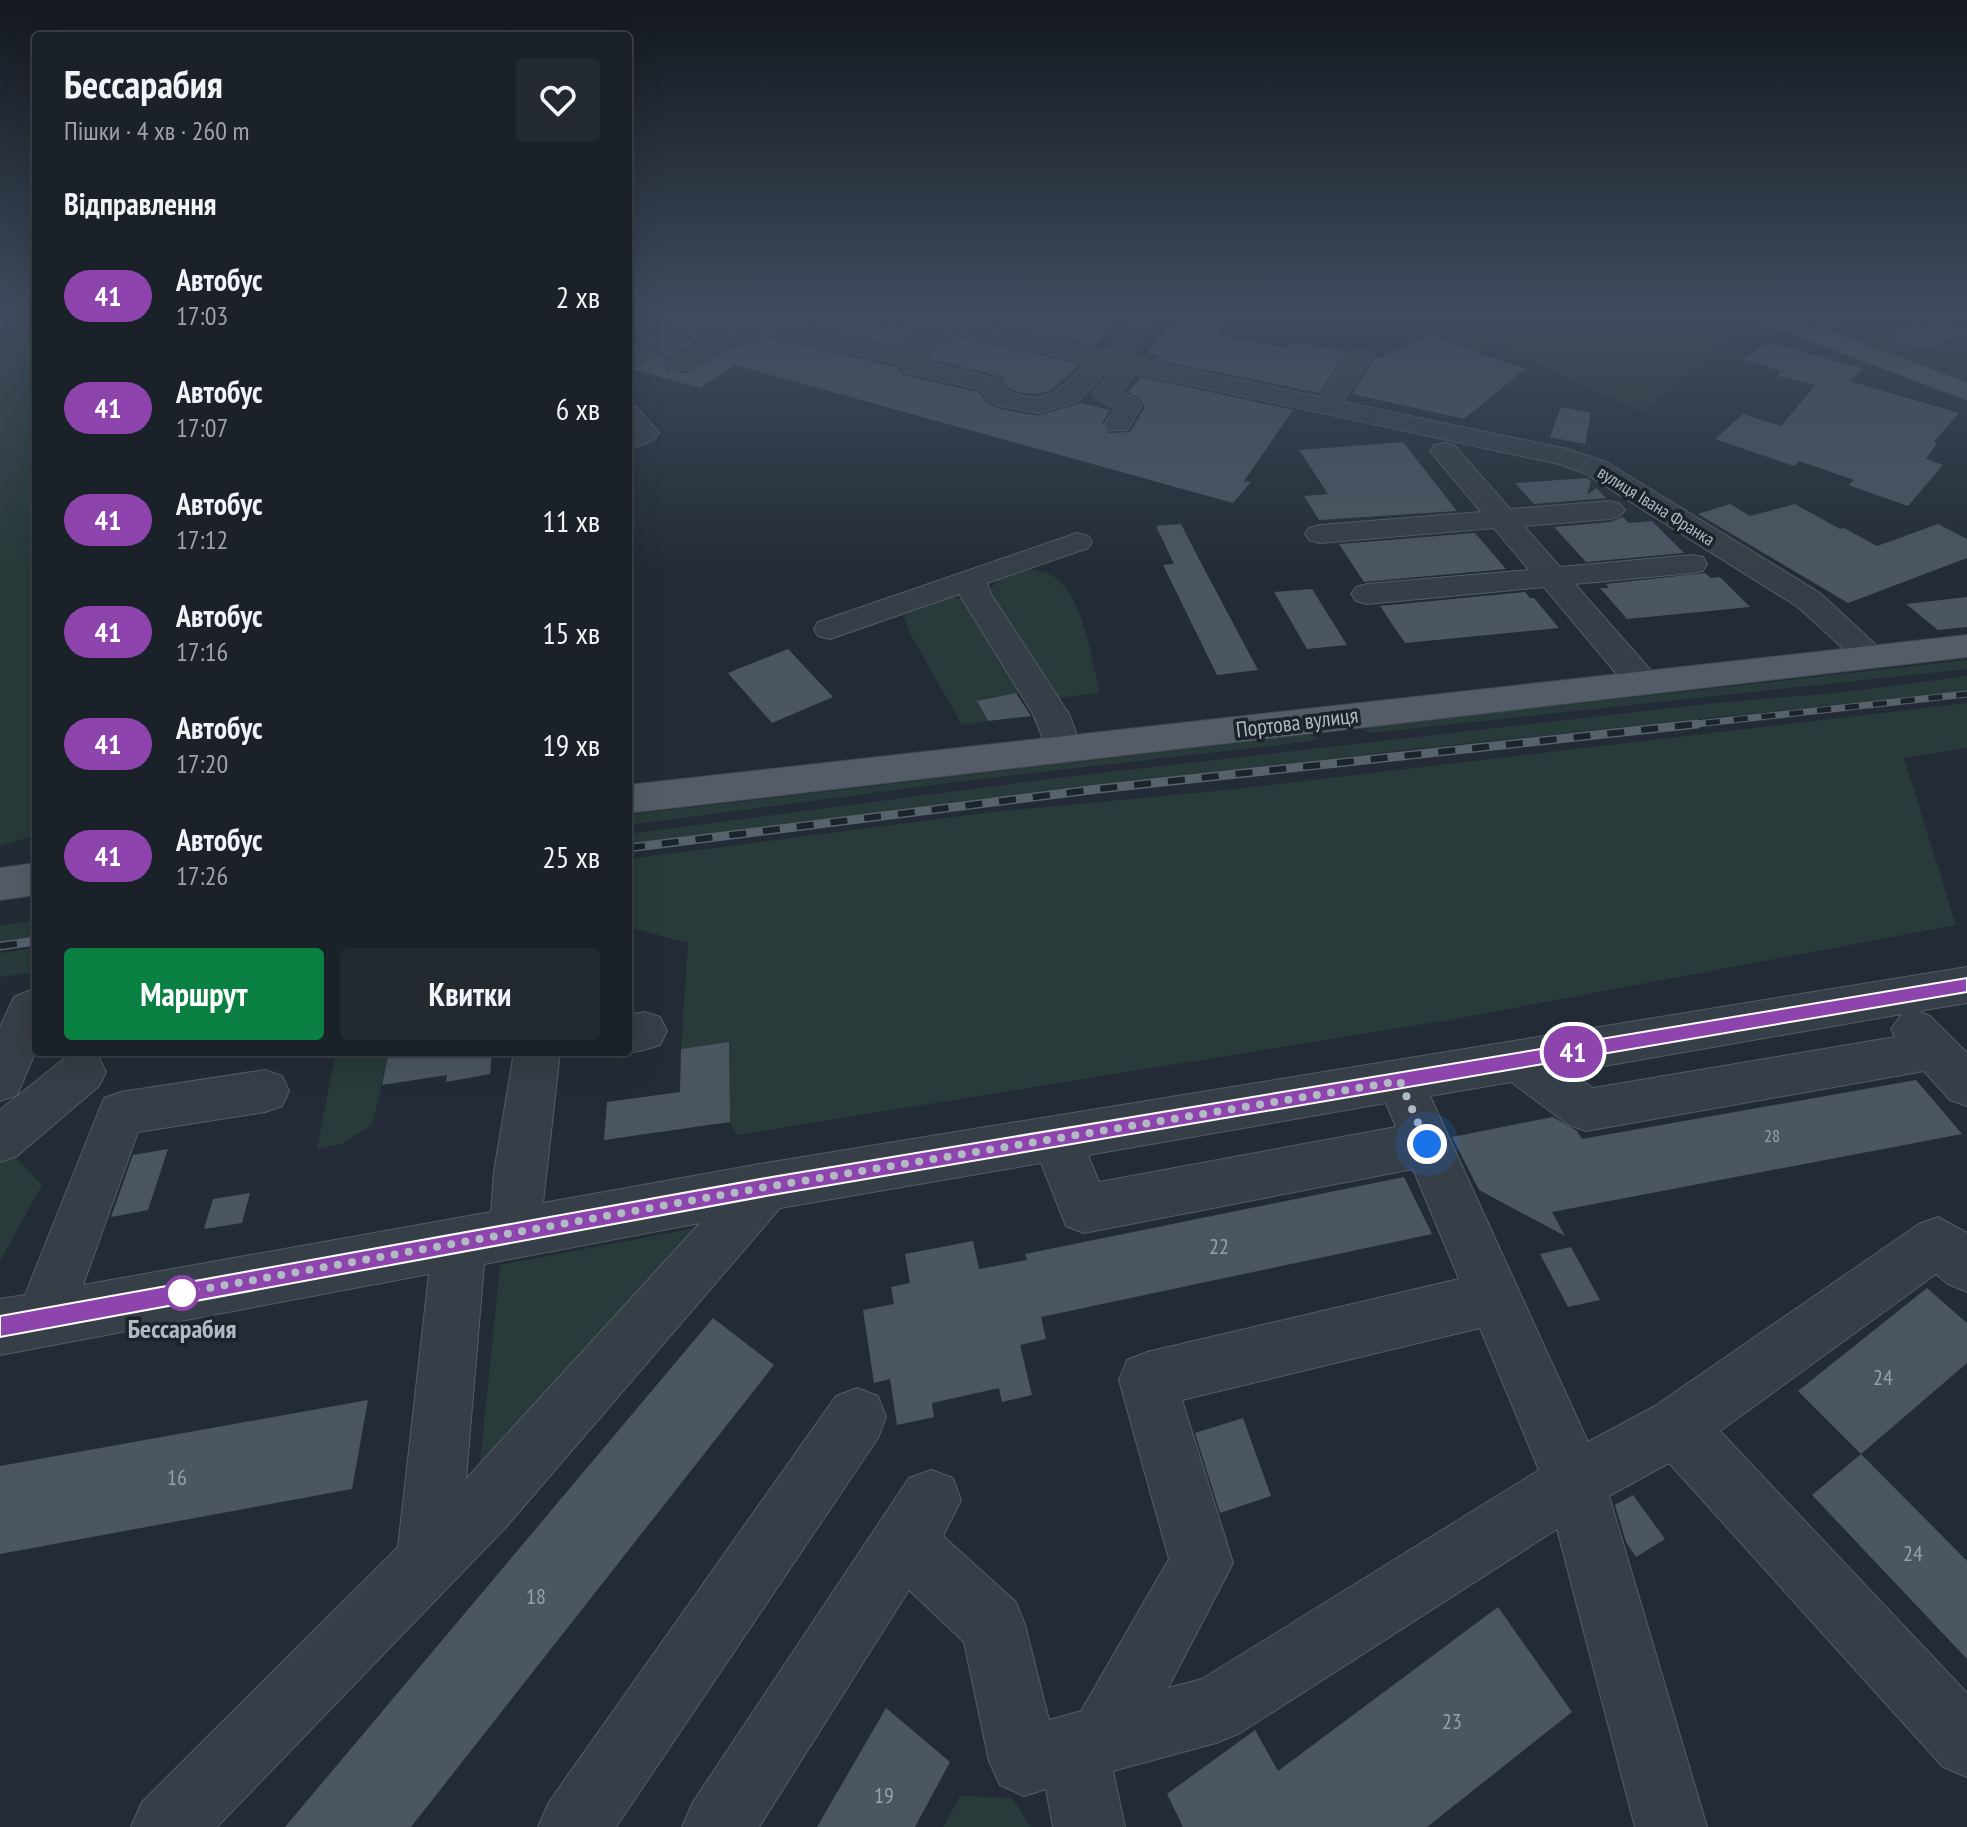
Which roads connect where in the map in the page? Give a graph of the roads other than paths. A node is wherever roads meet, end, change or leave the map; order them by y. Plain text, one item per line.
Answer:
1 (1004, 399) edge
2 (1055, 399) edge
3 (1117, 399) edge
4 (1295, 399) edge
5 (1331, 399) edge
6 (1327, 406) junction
7 (632, 417) edge
8 (1118, 424) dead end
9 (632, 440) edge
10 (1444, 451) dead end
11 (1610, 510) dead end
12 (1502, 519) junction
13 (1320, 534) dead end
14 (1077, 542) dead end
15 (1692, 564) dead end
16 (1552, 577) junction
17 (970, 579) junction
18 (1367, 594) dead end
19 (830, 629) dead end
20 (1967, 646) edge
21 (1871, 656) junction
22 (1642, 682) junction
23 (1064, 749) junction
24 (632, 797) edge
25 (32, 880) edge
26 (0, 884) edge
27 (1967, 985) edge
28 (1885, 1000) junction
29 (32, 1009) edge
30 (1935, 1050) junction
31 (536, 1056) edge
32 (1519, 1061) junction
33 (82, 1072) dead end
34 (0, 1081) edge
35 (1400, 1081) junction
36 (1967, 1085) edge
37 (265, 1091) dead end
38 (1056, 1138) junction
39 (0, 1140) edge
40 (1427, 1144) junction
41 (766, 1187) junction
42 (515, 1233) junction
43 (459, 1243) junction
44 (1967, 1266) edge
45 (1494, 1298) junction
46 (22, 1323) edge
47 (857, 1417) dead end
48 (1676, 1427) junction
49 (1575, 1482) junction
50 (428, 1563) junction
51 (1088, 1743) junction
52 (1967, 1743) edge
53 (167, 1827) edge
54 (574, 1827) edge
55 (718, 1827) edge
56 (1089, 1827) edge
57 (1671, 1827) edge

1 - 2 street
3 - 8 street
4 - 6 street, вулиця Івана Франка
5 - 6 street
6 - 21 street, вулиця Івана Франка
7 - 9 street
10 - 12 street
11 - 12 street
12 - 13 street
12 - 16 street
14 - 17 street
15 - 16 street
16 - 18 street
16 - 22 street
17 - 19 street
17 - 23 street
20 - 21 main road, Портова вулиця
21 - 22 main road, Портова вулиця
22 - 23 main road, Портова вулиця
23 - 24 main road, Портова вулиця
25 - 26 main road
27 - 28 street
28 - 30 street
28 - 32 street
29 - 34 street
30 - 32 street
30 - 36 street
31 - 42 street
32 - 35 street
33 - 39 street
35 - 38 street
35 - 40 street
37 - 46 street
38 - 40 street
38 - 41 street
40 - 45 street
41 - 42 street
41 - 50 street
42 - 43 street
43 - 46 street
43 - 50 street
44 - 48 street
45 - 49 street
45 - 51 street
47 - 54 street
48 - 49 street
48 - 52 street
49 - 51 street
49 - 57 street
50 - 53 street
51 - 55 street
51 - 56 street

